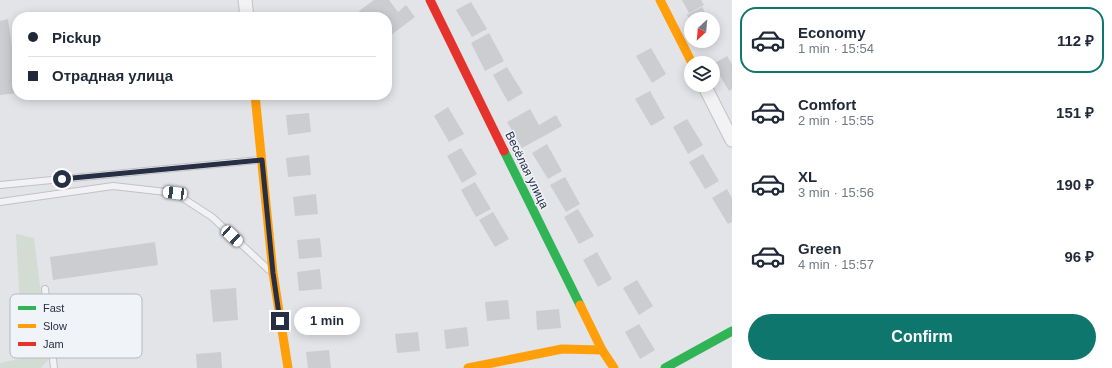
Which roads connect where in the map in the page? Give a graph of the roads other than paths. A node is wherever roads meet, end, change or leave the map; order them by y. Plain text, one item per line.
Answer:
1 (245, 0) edge
2 (430, 0) edge
3 (660, 0) edge
4 (246, 12) edge
5 (688, 56) edge
6 (708, 92) edge
7 (256, 100) edge
8 (732, 140) edge
9 (262, 160) junction
10 (0, 185) edge
11 (0, 202) edge
12 (273, 273) junction
13 (46, 289) dead end
14 (47, 294) edge
15 (732, 331) edge
16 (602, 350) junction
17 (53, 358) edge
18 (54, 368) edge
19 (288, 368) edge
20 (468, 368) edge
21 (614, 368) edge
22 (665, 368) edge

1 - 4 street
2 - 16 street, Весёлая улица
3 - 5 street
6 - 8 street
7 - 9 street
9 - 10 lane
9 - 12 street
11 - 12 lane
12 - 19 street
13 - 14 lane
15 - 22 street
16 - 20 street
16 - 21 street, Весёлая улица
17 - 18 lane

